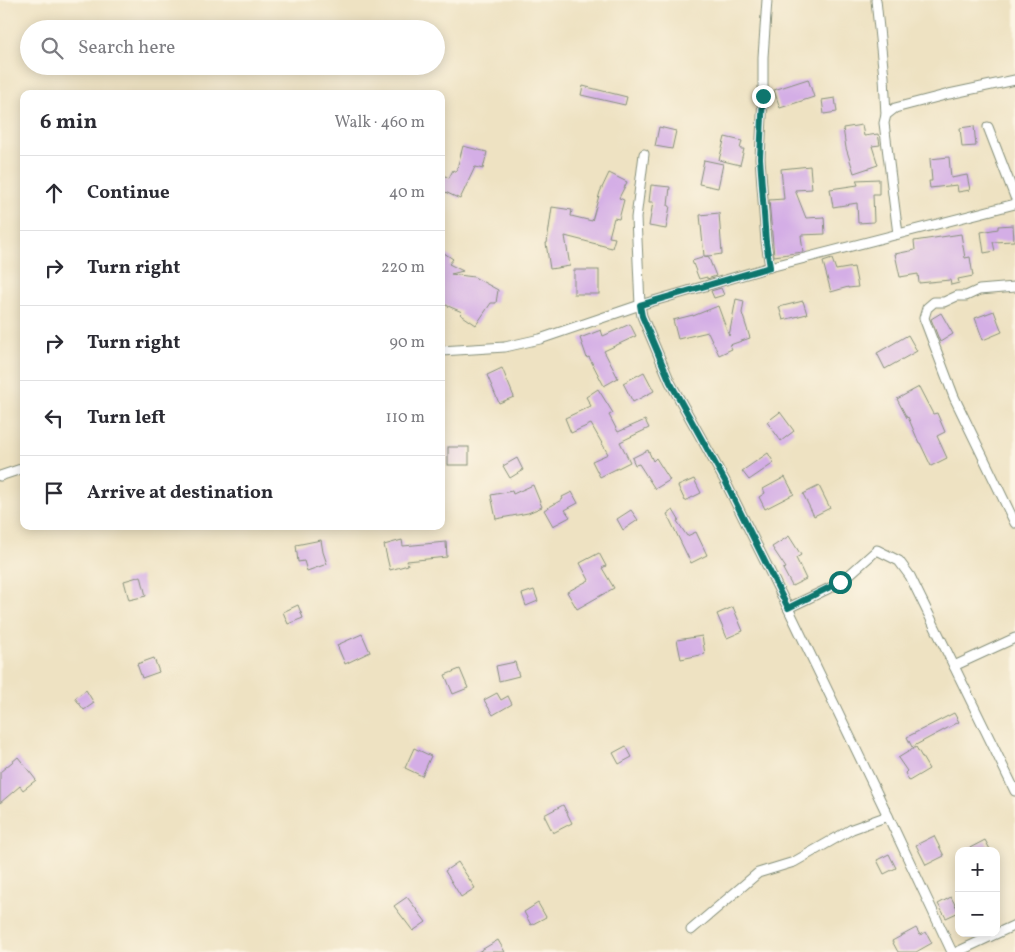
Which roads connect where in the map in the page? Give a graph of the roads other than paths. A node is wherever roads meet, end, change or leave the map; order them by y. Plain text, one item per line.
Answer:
1 (767, 0) edge
2 (876, 0) edge
3 (1015, 80) edge
4 (886, 115) junction
5 (988, 127) dead end
6 (644, 154) dead end
7 (1015, 196) edge
8 (1015, 204) edge
9 (898, 234) junction
10 (770, 267) junction
11 (1015, 287) edge
12 (640, 305) junction
13 (445, 351) edge
14 (20, 469) edge
15 (0, 476) edge
16 (1015, 523) edge
17 (788, 608) junction
18 (1015, 638) edge
19 (954, 666) junction
20 (1014, 786) edge
21 (888, 816) junction
22 (1015, 924) edge
23 (691, 930) dead end
24 (952, 952) edge
25 (957, 952) edge

1 - 10 street
2 - 4 street
3 - 4 street
4 - 9 street
5 - 7 street
6 - 12 street
8 - 9 street
9 - 10 street
10 - 12 street
11 - 16 street
12 - 13 street
12 - 17 street
14 - 15 street
17 - 19 street
17 - 21 street
18 - 19 street
19 - 20 street
21 - 23 street
21 - 24 street
22 - 25 street

